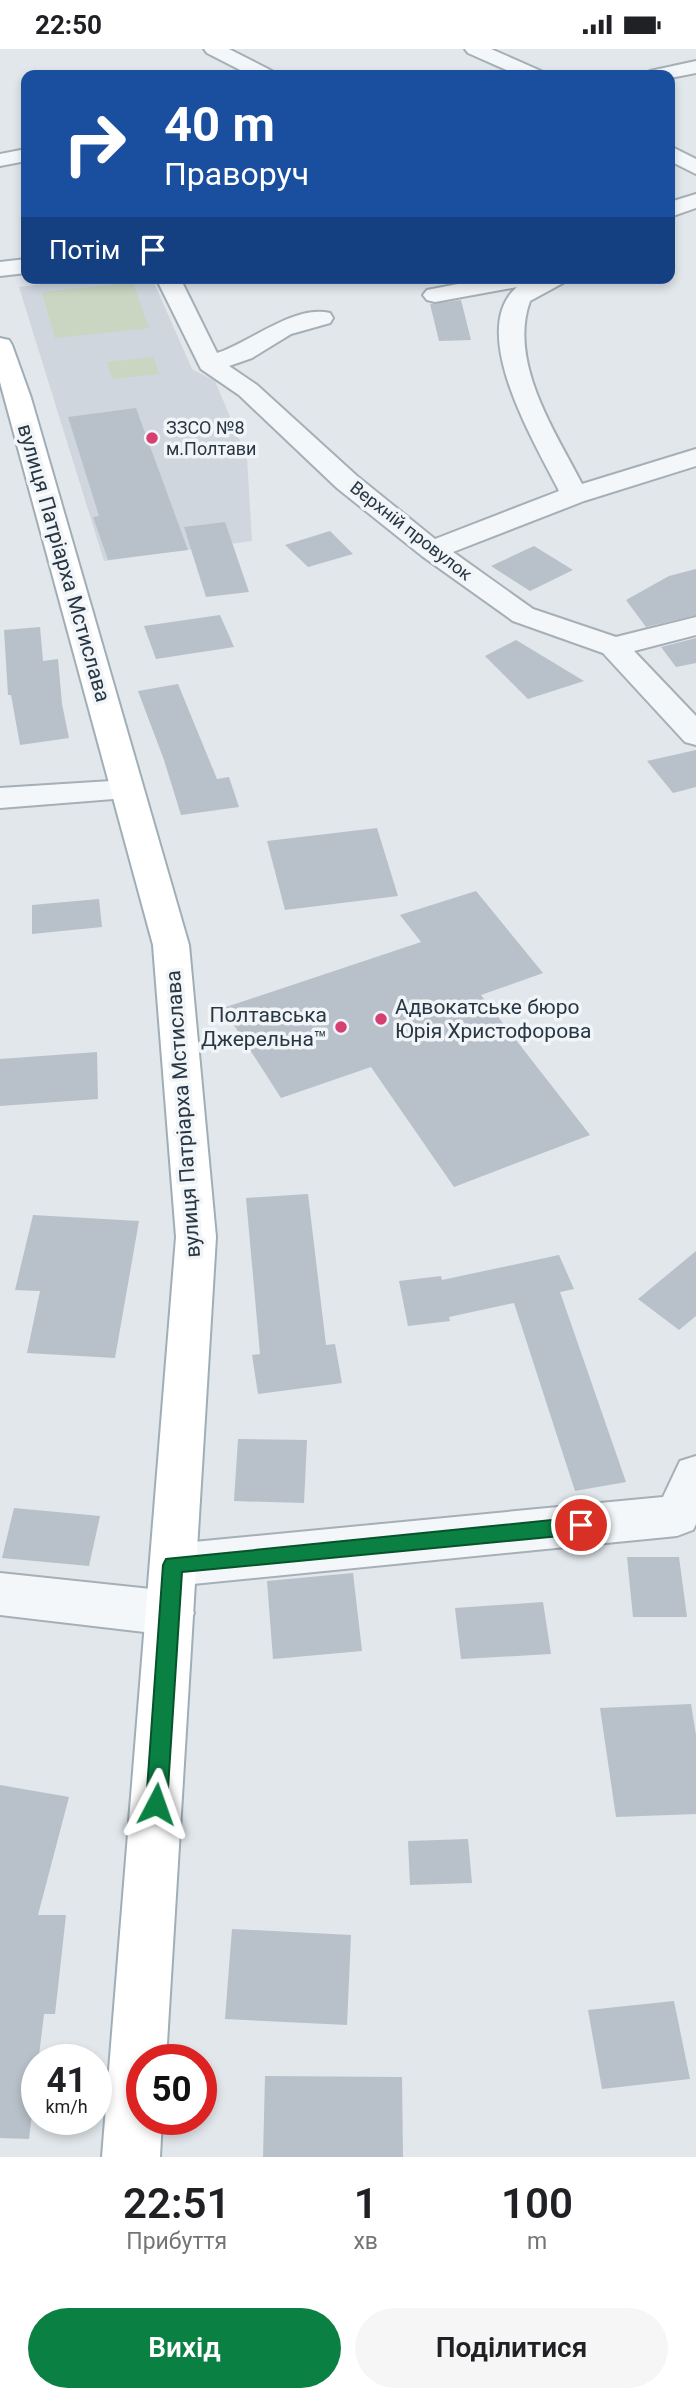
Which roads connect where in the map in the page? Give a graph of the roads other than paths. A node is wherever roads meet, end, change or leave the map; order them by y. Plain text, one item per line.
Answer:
1 (214, 49) edge
2 (475, 49) edge
3 (696, 67) edge
4 (255, 70) edge
5 (523, 70) edge
6 (675, 71) edge
7 (675, 155) edge
8 (21, 156) edge
9 (0, 160) edge
10 (696, 168) edge
11 (696, 201) edge
12 (675, 208) edge
13 (21, 267) edge
14 (0, 269) edge
15 (171, 284) edge
16 (496, 284) edge
17 (541, 284) edge
18 (435, 295) dead end
19 (321, 318) dead end
20 (0, 345) edge
21 (210, 363) junction
22 (696, 457) edge
23 (575, 495) junction
24 (432, 549) junction
25 (696, 626) edge
26 (614, 647) junction
27 (696, 735) edge
28 (127, 790) junction
29 (0, 798) edge
30 (696, 1475) edge
31 (173, 1565) junction
32 (0, 1594) edge
33 (170, 1613) junction
34 (131, 2157) edge

1 - 4 street
2 - 5 street
3 - 6 street
7 - 10 street
8 - 9 street
11 - 12 street
13 - 14 street
15 - 21 street, Верхній провулок
16 - 18 street
17 - 23 street
19 - 21 street
20 - 28 main road, вулиця Патріарха Мстислава
21 - 24 street, Верхній провулок
22 - 23 street
23 - 24 street
24 - 26 street, Верхній провулок
25 - 26 street
26 - 27 street, Верхній провулок
28 - 29 street
28 - 31 main road, вулиця Патріарха Мстислава
30 - 31 street
31 - 33 main road, вулиця Патріарха Мстислава
32 - 33 street
33 - 34 main road, вулиця Патріарха Мстислава

